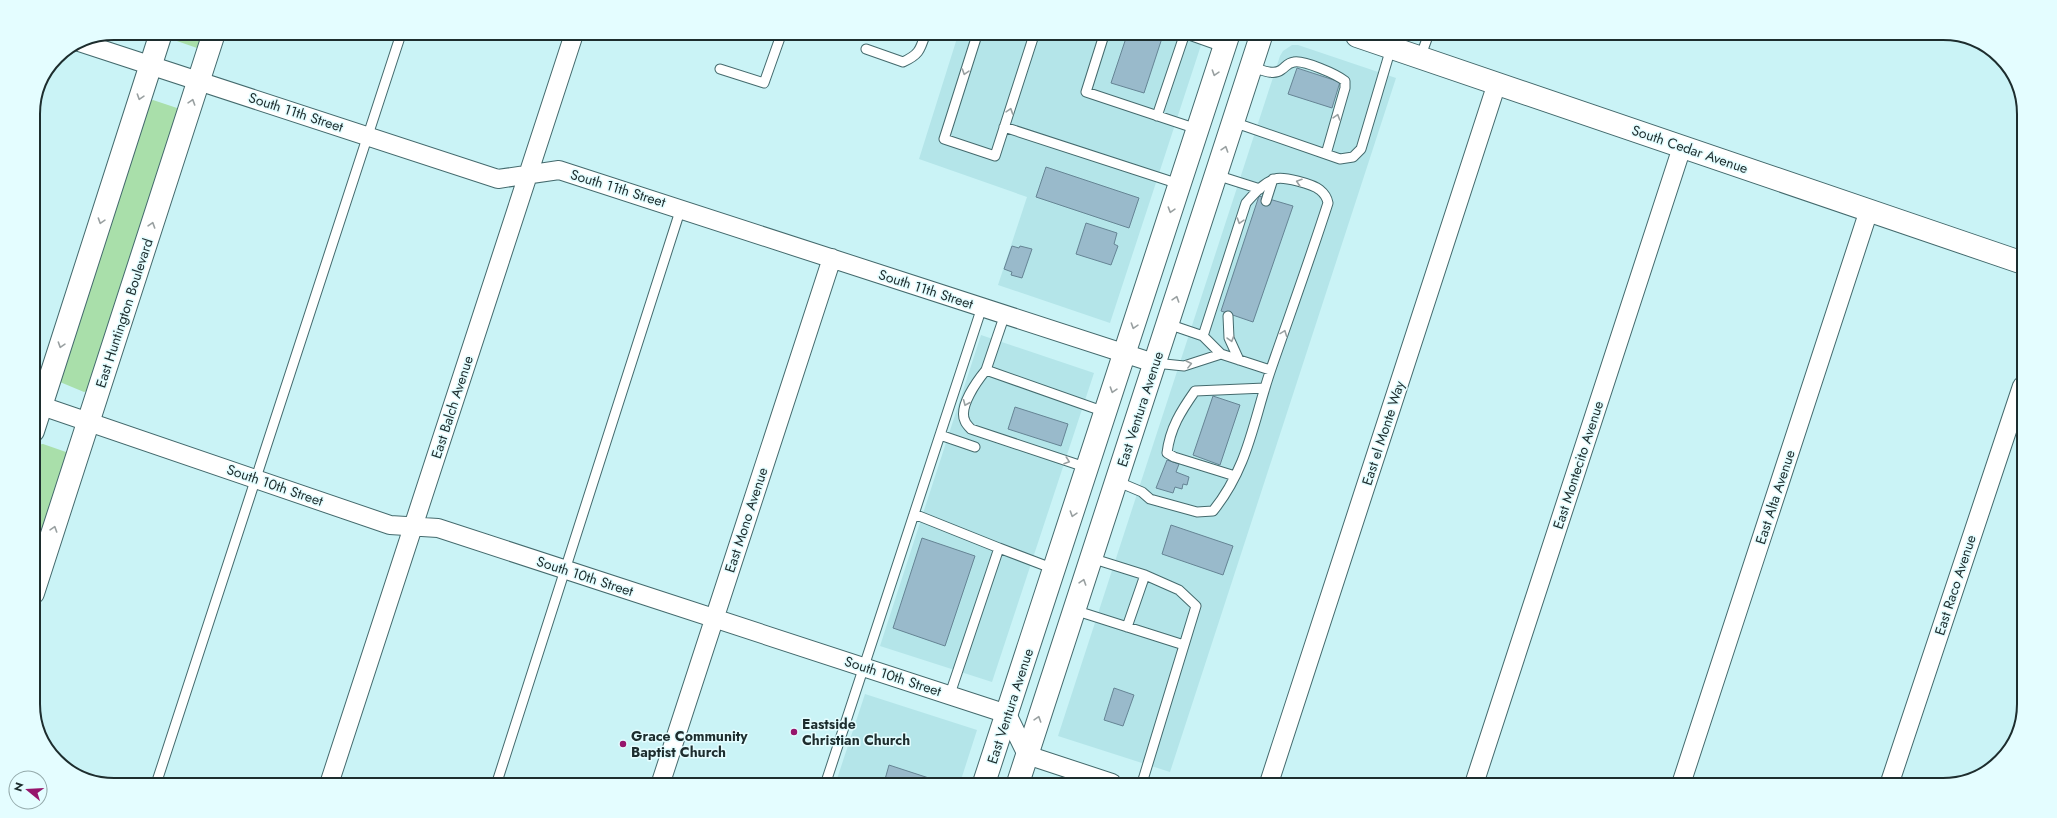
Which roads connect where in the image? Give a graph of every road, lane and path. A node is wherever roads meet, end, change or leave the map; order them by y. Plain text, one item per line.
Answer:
1 (159, 40) edge
2 (212, 40) edge
3 (399, 40) edge
4 (572, 40) edge
5 (779, 40) edge
6 (923, 40) edge
7 (976, 40) edge
8 (1032, 40) edge
9 (1102, 40) edge
10 (1183, 40) edge
11 (1260, 40) edge
12 (1368, 40) edge
13 (1427, 40) edge
14 (1225, 41) edge
15 (88, 45) edge
16 (1391, 48) junction
17 (866, 49) dead end
18 (1420, 58) junction
19 (150, 66) junction
20 (1251, 67) junction
21 (720, 69) dead end
22 (199, 80) junction
23 (1497, 83) junction
24 (1157, 116) junction
25 (1233, 122) junction
26 (1004, 127) junction
27 (1197, 129) junction
28 (369, 135) junction
29 (1682, 147) junction
30 (1326, 154) junction
31 (527, 175) junction
32 (1216, 175) junction
33 (1273, 179) junction
34 (1179, 184) junction
35 (1260, 189) junction
36 (1266, 201) dead end
37 (681, 208) junction
38 (1869, 210) junction
39 (832, 258) junction
40 (2017, 261) edge
41 (982, 307) junction
42 (1005, 314) junction
43 (1228, 316) dead end
44 (1168, 324) junction
45 (1203, 336) junction
46 (1125, 353) junction
47 (1222, 354) junction
48 (1240, 360) junction
49 (1154, 363) junction
50 (986, 370) junction
51 (1270, 370) junction
52 (1265, 388) junction
53 (40, 396) edge
54 (2017, 401) edge
55 (40, 406) edge
56 (1106, 412) junction
57 (88, 422) junction
58 (940, 435) junction
59 (974, 447) dead end
60 (1088, 468) junction
61 (1235, 476) junction
62 (256, 478) junction
63 (1116, 481) junction
64 (914, 514) junction
65 (413, 526) junction
66 (998, 548) junction
67 (1091, 558) junction
68 (565, 569) junction
69 (1055, 569) junction
70 (40, 571) edge
71 (1144, 575) junction
72 (1074, 610) junction
73 (714, 618) junction
74 (1128, 627) junction
75 (1184, 645) junction
76 (864, 667) junction
77 (950, 694) junction
78 (1007, 714) junction
79 (1027, 755) junction
80 (158, 778) edge
81 (331, 778) edge
82 (498, 778) edge
83 (662, 778) edge
84 (827, 778) edge
85 (986, 778) edge
86 (1020, 778) edge
87 (1097, 778) edge
88 (1144, 778) edge
89 (1271, 778) edge
90 (1476, 778) edge
91 (1683, 778) edge
92 (1891, 778) edge

1 - 19 main road
2 - 22 main road, East Huntington Boulevard
3 - 28 lane
4 - 31 street, East Balch Avenue
5 - 21 lane
6 - 17 lane
7 -> 26 lane
26 -> 8 lane
9 - 24 lane
10 - 24 lane
11 - 20 main road, East Ventura Avenue
12 - 16 main road, South Cedar Avenue
13 - 18 lane
14 -> 27 main road, East Ventura Avenue
15 - 19 street, South 11th Street
16 - 18 main road, South Cedar Avenue
16 - 30 lane
18 - 23 main road, South Cedar Avenue
19 - 22 street, South 11th Street
19 -> 53 main road
20 - 25 main road, East Ventura Avenue
30 -> 20 lane
22 - 28 street, South 11th Street
57 -> 22 main road, East Huntington Boulevard
23 - 29 main road, South Cedar Avenue
23 - 89 street, East el Monte Way
24 - 27 lane
25 - 30 lane
32 -> 25 main road, East Ventura Avenue
26 - 34 lane
27 - 34 main road, East Ventura Avenue
28 - 31 street, South 11th Street
28 - 62 lane
29 - 38 main road, South Cedar Avenue
29 - 90 street, East Montecito Avenue
31 - 37 street, South 11th Street
31 - 65 street, East Balch Avenue
32 - 35 lane
44 -> 32 main road, East Ventura Avenue
33 - 35 lane
33 - 36 lane
51 -> 33 lane
34 -> 46 main road, East Ventura Avenue
35 -> 45 lane
37 - 39 street, South 11th Street
37 - 68 lane
38 - 40 main road, South Cedar Avenue
38 - 91 street, East Alta Avenue
39 - 41 street, South 11th Street
39 - 73 street, East Mono Avenue
41 - 42 street, South 11th Street
41 - 58 lane
42 - 46 street, South 11th Street
42 - 50 lane
43 -> 48 lane
44 - 45 lane
44 - 49 main road, East Ventura Avenue
45 - 47 lane
46 - 49 street, South 11th Street
46 -> 56 main road, East Ventura Avenue
47 - 48 lane
49 -> 47 lane
48 - 51 lane
49 - 63 main road, East Ventura Avenue
50 - 56 lane
50 -> 60 lane
51 - 52 lane
52 - 61 lane
52 - 61 lane
54 - 92 street, East Raco Avenue
55 - 57 street, South 10th Street
56 - 60 main road, East Ventura Avenue
57 - 62 street, South 10th Street
70 -> 57 main road, East Huntington Boulevard
58 - 59 lane
58 - 64 lane
60 -> 69 main road, East Ventura Avenue
61 - 63 lane
62 - 65 street, South 10th Street
62 - 80 lane
63 - 67 main road, East Ventura Avenue
64 - 66 lane
64 - 76 lane
65 - 68 street, South 10th Street
65 - 81 street, East Balch Avenue
66 - 69 lane
66 - 77 lane
67 - 71 lane
72 -> 67 main road, East Ventura Avenue
68 - 73 street, South 10th Street
68 - 82 lane
69 - 78 main road, East Ventura Avenue
71 - 74 lane
71 - 75 lane
72 - 74 lane
79 -> 72 main road, East Ventura Avenue
73 - 76 street, South 10th Street
73 - 83 street, East Mono Avenue
74 - 75 lane
75 - 88 lane
76 - 77 street, South 10th Street
76 - 84 lane
77 - 78 street, South 10th Street
78 - 79 street
78 - 85 main road, East Ventura Avenue
79 - 86 main road, East Ventura Avenue
79 - 87 street

